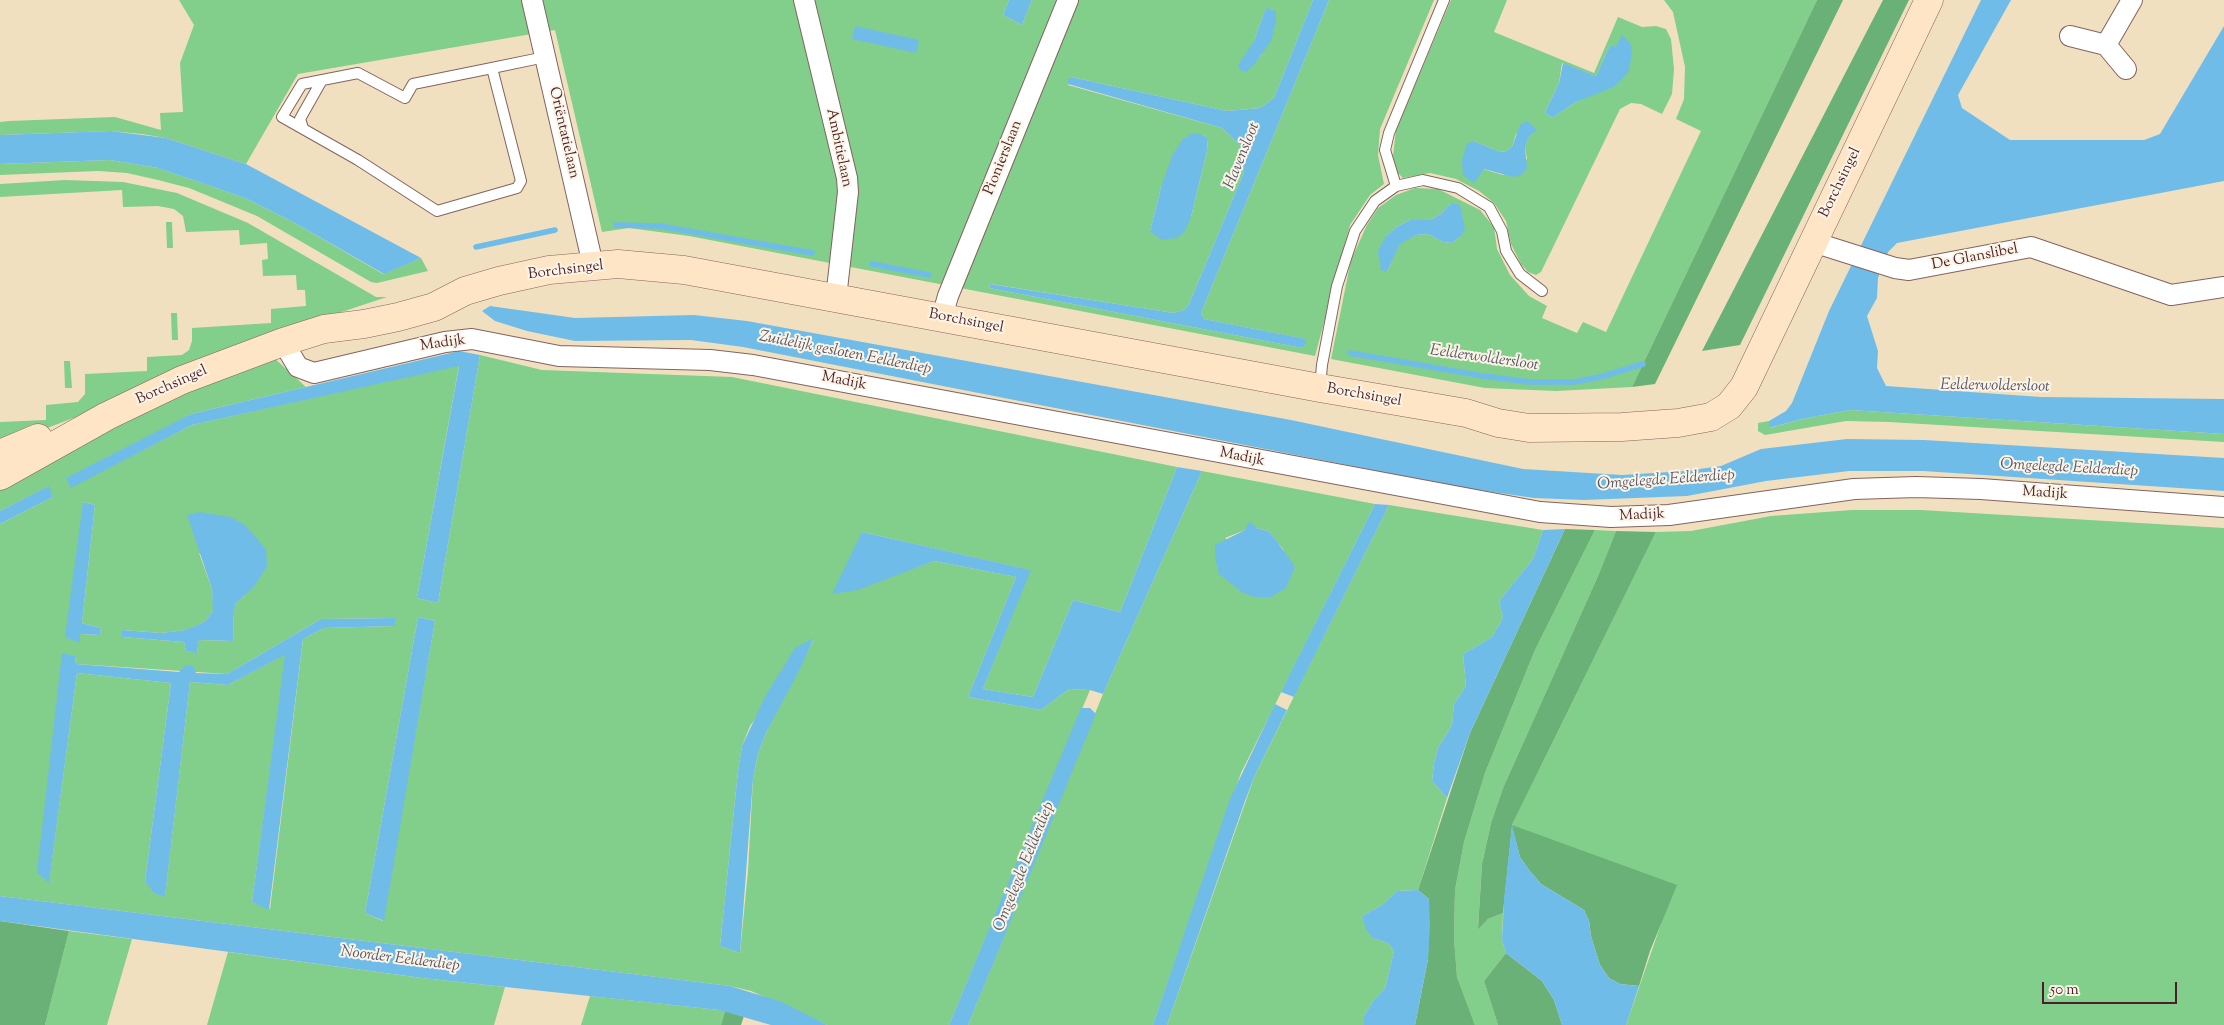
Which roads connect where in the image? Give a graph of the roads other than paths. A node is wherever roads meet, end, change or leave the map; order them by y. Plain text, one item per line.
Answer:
1 (532, 0) edge
2 (804, 0) edge
3 (1068, 0) edge
4 (1444, 0) edge
5 (1929, 0) edge
6 (2132, 0) edge
7 (2070, 36) dead end
8 (2106, 45) junction
9 (545, 57) junction
10 (492, 68) junction
11 (2126, 69) dead end
12 (322, 80) junction
13 (303, 128) junction
14 (1396, 186) junction
15 (1813, 242) junction
16 (593, 265) junction
17 (2224, 288) edge
18 (1542, 291) dead end
19 (836, 298) junction
20 (942, 317) junction
21 (282, 342) junction
22 (1320, 388) junction
23 (106, 416) junction
24 (0, 454) edge
25 (0, 476) edge
26 (2224, 507) edge

1 - 9 street, Oriëntatielaan
2 - 19 street, Ambitielaan
3 - 20 street, Pionierslaan
4 - 14 lane
5 - 15 main road, Borchsingel
6 - 8 street
7 - 8 street
8 - 11 street
9 - 10 lane
9 - 16 street, Oriëntatielaan
10 - 12 lane
10 - 13 lane
12 - 13 lane
12 - 13 lane
14 - 18 lane
14 - 22 lane
15 - 17 street, De Glanslibel
15 - 22 main road, Borchsingel
16 - 19 main road, Borchsingel
16 - 21 main road, Borchsingel
19 - 20 main road, Borchsingel
20 - 22 main road, Borchsingel
21 - 23 main road, Borchsingel
21 - 26 street, Madijk
23 - 24 main road, Borchsingel
23 - 25 main road, Borchsingel

